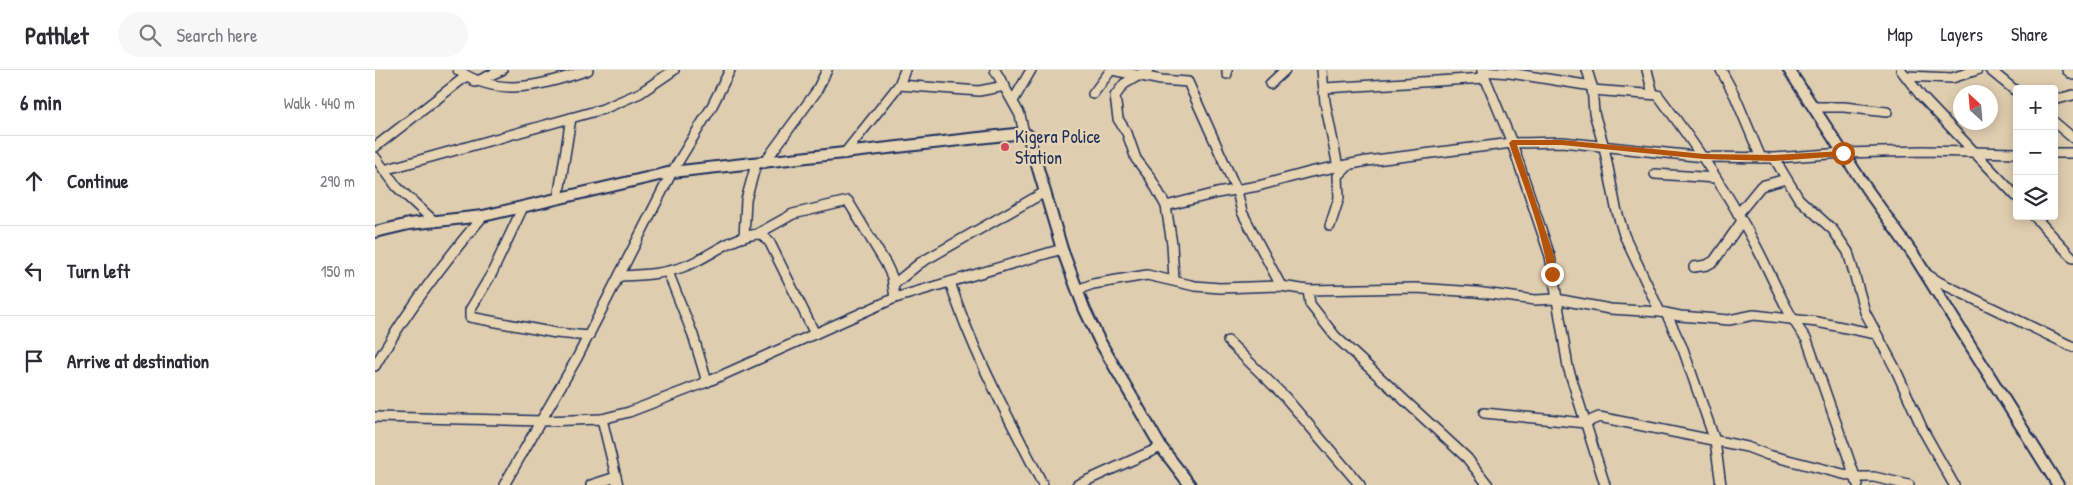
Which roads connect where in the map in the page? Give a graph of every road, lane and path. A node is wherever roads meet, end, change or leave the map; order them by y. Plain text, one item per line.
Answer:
1 (458, 70) edge
2 (502, 70) edge
3 (588, 70) edge
4 (674, 70) edge
5 (730, 70) edge
6 (827, 70) edge
7 (905, 70) edge
8 (995, 70) edge
9 (1031, 70) edge
10 (1112, 70) edge
11 (1148, 70) edge
12 (1285, 70) edge
13 (1322, 70) edge
14 (1587, 70) edge
15 (1647, 70) edge
16 (1721, 70) edge
17 (1790, 70) edge
18 (1977, 70) edge
19 (1990, 70) edge
20 (2067, 70) edge
21 (1483, 73) edge
22 (1904, 73) edge
23 (2073, 74) edge
24 (1139, 76) junction
25 (465, 77) junction
26 (475, 82) junction
27 (1270, 84) dead end
28 (899, 85) junction
29 (1005, 86) junction
30 (1325, 88) junction
31 (1592, 88) junction
32 (2013, 89) edge
33 (1093, 94) dead end
34 (1653, 94) junction
35 (2073, 95) edge
36 (2058, 99) edge
37 (1013, 101) junction
38 (1814, 108) junction
39 (1887, 112) dead end
40 (571, 118) junction
41 (2058, 125) edge
42 (1024, 133) junction
43 (2073, 138) edge
44 (1512, 143) junction
45 (375, 147) edge
46 (1604, 147) junction
47 (1843, 153) junction
48 (1974, 153) junction
49 (2013, 153) edge
50 (2058, 153) edge
51 (2073, 153) edge
52 (845, 154) junction
53 (1704, 157) junction
54 (1761, 158) junction
55 (1774, 158) junction
56 (376, 159) edge
57 (760, 163) junction
58 (1347, 166) junction
59 (1338, 167) junction
60 (384, 170) junction
61 (672, 172) junction
62 (1655, 174) dead end
63 (1716, 178) junction
64 (1785, 179) junction
65 (1237, 191) junction
66 (1045, 192) junction
67 (2013, 193) edge
68 (558, 199) junction
69 (1166, 206) junction
70 (523, 207) junction
71 (483, 216) junction
72 (1740, 217) junction
73 (2038, 220) edge
74 (435, 222) junction
75 (1330, 226) dead end
76 (375, 232) edge
77 (759, 233) junction
78 (745, 237) junction
79 (1062, 249) junction
80 (2073, 258) edge
81 (1694, 267) dead end
82 (1923, 271) junction
83 (668, 272) junction
84 (620, 276) junction
85 (1174, 280) junction
86 (950, 282) junction
87 (893, 284) junction
88 (1281, 286) junction
89 (1077, 290) junction
90 (1308, 290) junction
91 (895, 298) junction
92 (1556, 299) junction
93 (1663, 313) junction
94 (1792, 320) junction
95 (815, 334) junction
96 (1877, 334) junction
97 (589, 336) junction
98 (1229, 340) dead end
99 (2073, 347) edge
100 (375, 366) edge
101 (707, 382) junction
102 (1485, 412) dead end
103 (375, 417) edge
104 (602, 419) junction
105 (543, 421) junction
106 (1585, 423) junction
107 (1715, 441) junction
108 (1161, 447) junction
109 (617, 481) edge
110 (1857, 481) edge
111 (504, 485) edge
112 (591, 485) edge
113 (1043, 485) edge
114 (1077, 485) edge
115 (1190, 485) edge
116 (1360, 485) edge
117 (1488, 485) edge
118 (1605, 485) edge
119 (1721, 485) edge
120 (1909, 485) edge
121 (1954, 485) edge
122 (2058, 485) edge

1 - 25 street
2 - 26 street
3 - 26 street
4 - 40 street
5 - 61 street
6 - 57 street
7 - 28 street
8 - 29 street
9 - 37 street
10 - 24 street
10 - 33 street
11 - 24 street
12 - 27 street
13 - 30 street
14 - 31 street
15 - 34 street
16 - 54 street
17 - 38 street
18 - 22 street
19 - 32 street
20 - 23 street
21 - 30 street
21 - 31 street
21 - 44 street
22 - 48 street
24 - 65 street
24 - 69 street
25 - 26 street
25 - 45 street
28 - 29 street
28 - 52 street
29 - 37 street
30 - 59 street
31 - 34 street
31 - 46 street
34 - 53 street
35 - 36 street
37 - 42 street
38 - 39 street
38 - 47 street
40 - 60 street
40 - 68 street
41 - 43 street
42 - 52 street
42 - 66 street
44 - 46 street
44 - 58 street
44 - 92 street
46 - 53 street
46 - 93 street
47 - 48 street
47 - 55 street
47 - 82 street
48 - 49 street
48 - 67 street
50 - 51 street
52 - 57 street
53 - 54 street
53 - 63 street
54 - 55 street
55 - 64 street
56 - 60 street
57 - 61 street
57 - 78 street
58 - 59 street
58 - 75 street
59 - 65 street
60 - 74 street
61 - 68 street
61 - 84 street
62 - 63 street
63 - 72 street
64 - 72 street
64 - 96 street
65 - 69 street
65 - 88 street
66 - 79 street
66 - 87 street
68 - 70 street
69 - 85 street
70 - 71 street
70 - 97 street
71 - 74 street
71 - 100 street
72 - 81 street
72 - 94 street
73 - 80 street
74 - 76 street
77 - 78 street
77 - 87 street
77 - 95 street
78 - 83 street
79 - 86 street
79 - 89 street
82 - 99 street
82 - 122 street
83 - 84 street
83 - 101 street
84 - 97 street
85 - 88 street
85 - 89 street
86 - 91 street
86 - 113 street
87 - 91 street
88 - 90 street
89 - 108 street
90 - 92 street
90 - 117 street
91 - 95 street
92 - 93 street
92 - 106 street
93 - 94 street
93 - 107 street
94 - 96 street
94 - 110 street
95 - 101 street
96 - 121 street
97 - 105 street
98 - 116 street
101 - 104 street
102 - 106 street
103 - 105 street
104 - 105 street
104 - 109 street
105 - 111 street
106 - 107 street
106 - 118 street
107 - 110 street
107 - 119 street
108 - 114 street
108 - 115 street
109 - 112 street
110 - 120 street

